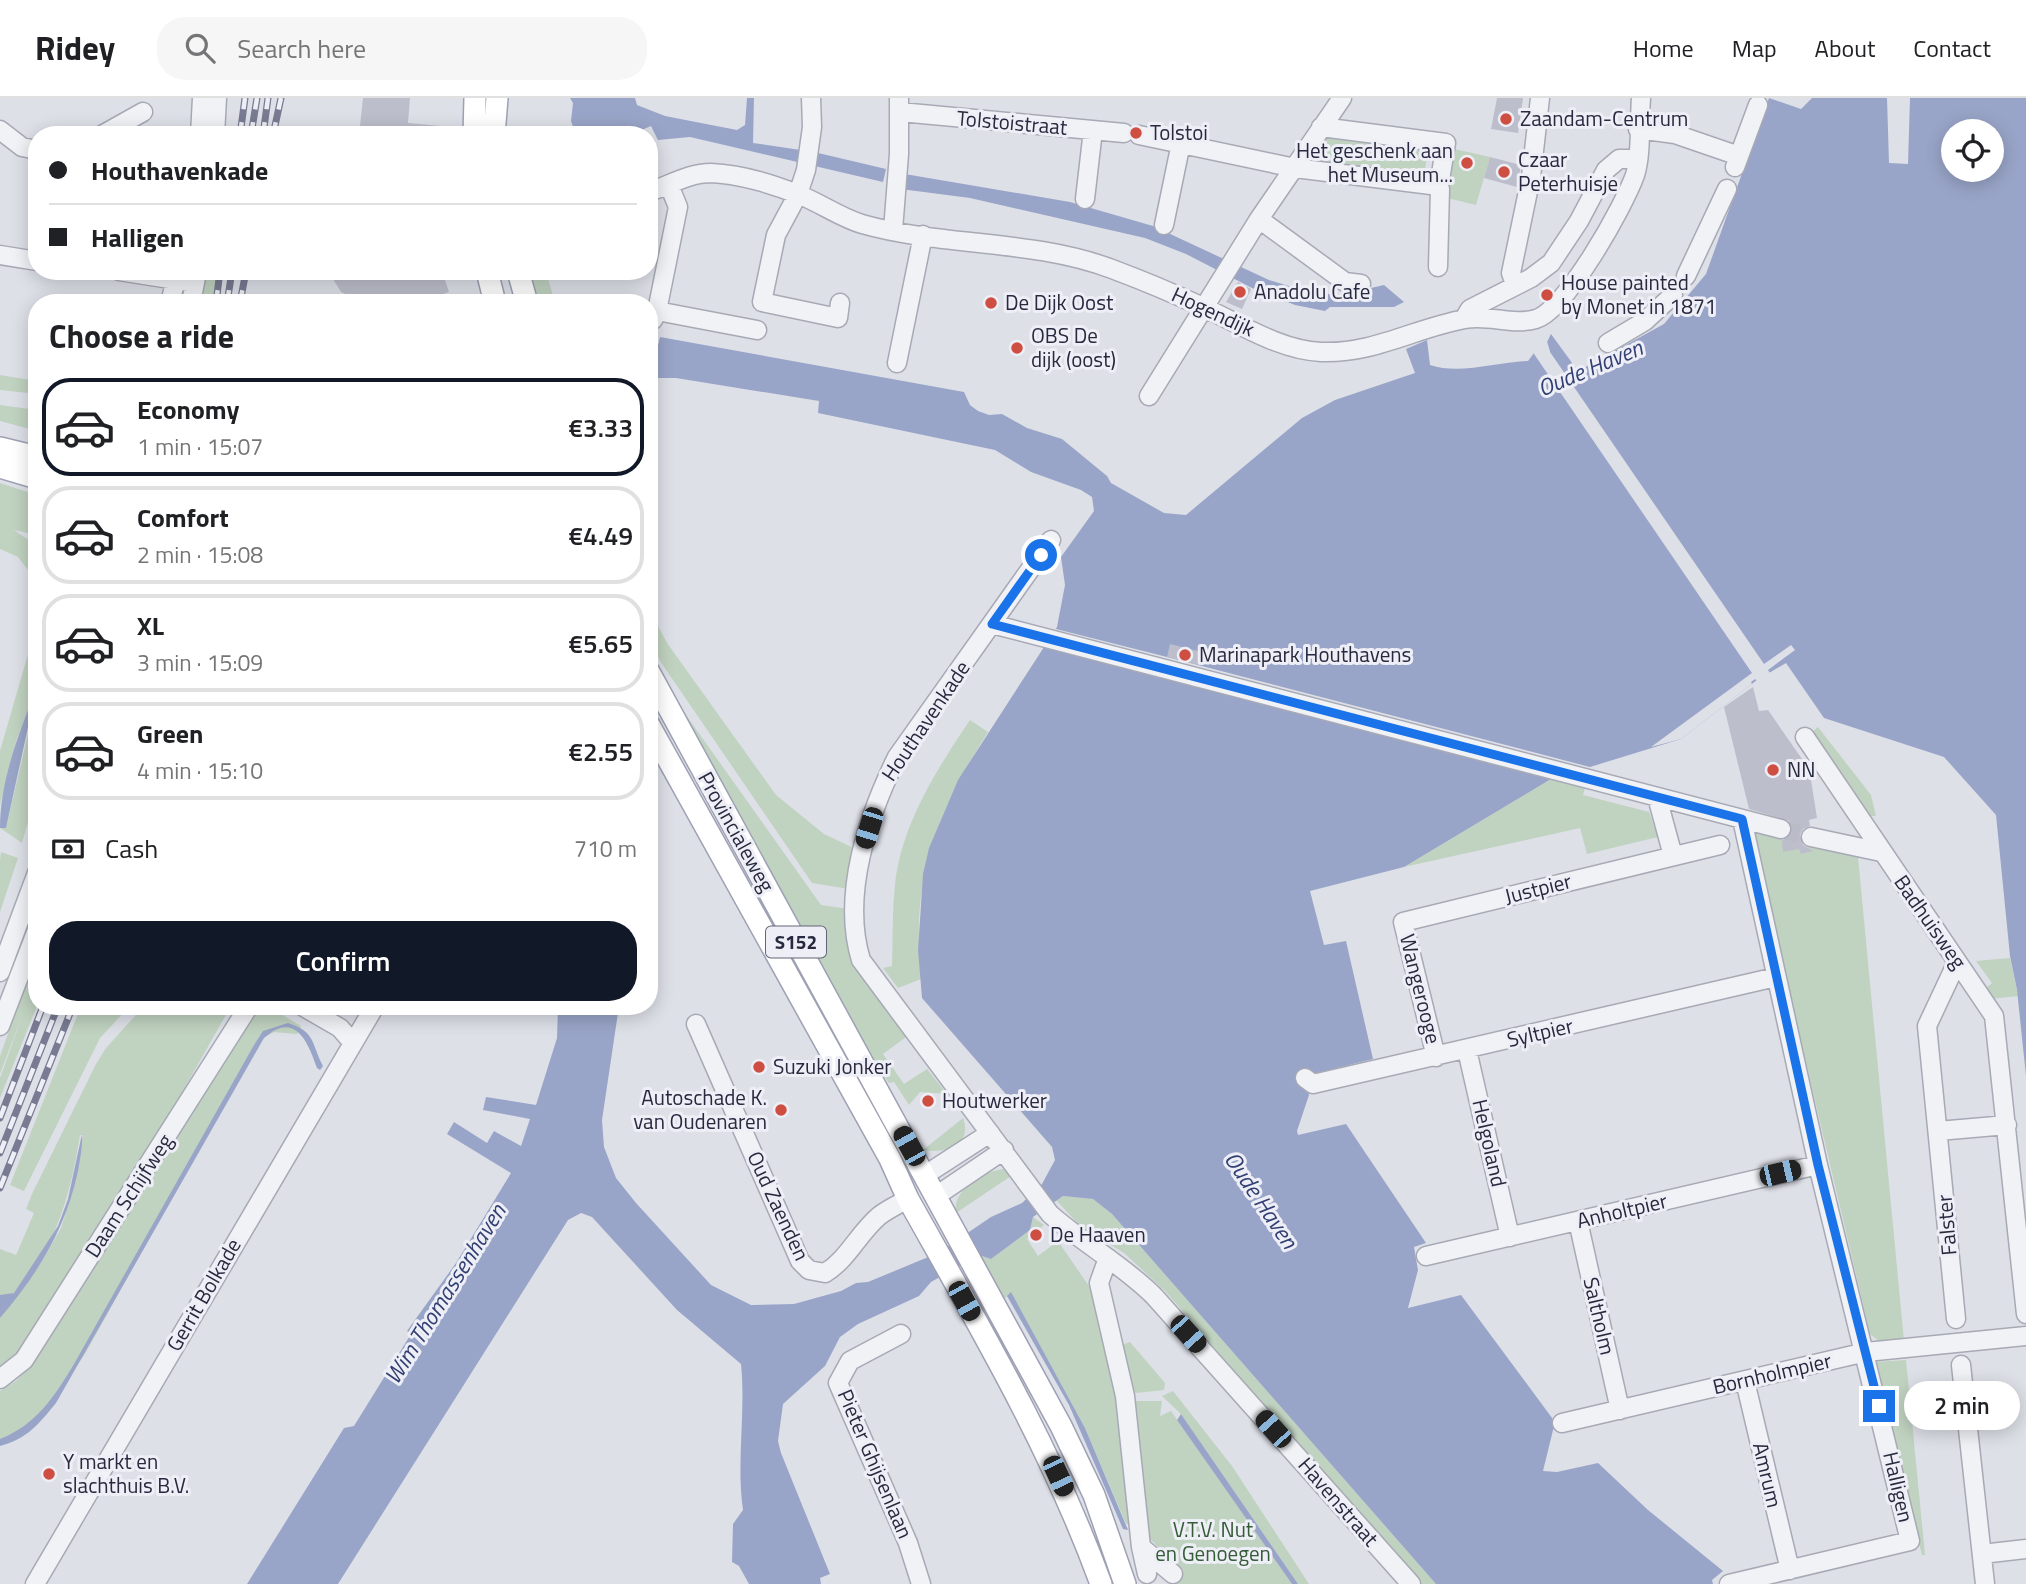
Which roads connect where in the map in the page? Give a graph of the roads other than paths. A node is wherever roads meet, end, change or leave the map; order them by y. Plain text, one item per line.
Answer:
1 (202, 98) edge
2 (217, 98) edge
3 (475, 98) edge
4 (497, 98) edge
5 (811, 98) edge
6 (1342, 98) edge
7 (1540, 98) edge
8 (1641, 98) edge
9 (899, 105) edge
10 (1758, 105) dead end
11 (143, 112) dead end
12 (118, 126) edge
13 (200, 126) edge
14 (215, 126) edge
15 (474, 126) edge
16 (495, 126) edge
17 (1321, 127) junction
18 (1638, 129) junction
19 (0, 130) edge
20 (1093, 130) junction
21 (1181, 143) junction
22 (28, 148) edge
23 (1636, 159) junction
24 (1295, 168) junction
25 (1436, 181) junction
26 (669, 186) junction
27 (658, 189) edge
28 (1727, 189) dead end
29 (798, 194) junction
30 (1085, 199) dead end
31 (1259, 219) junction
32 (1164, 225) dead end
33 (893, 230) junction
34 (923, 235) junction
35 (0, 255) edge
36 (28, 260) edge
37 (1438, 268) dead end
38 (1686, 276) dead end
39 (1361, 284) dead end
40 (1515, 284) junction
41 (658, 294) edge
42 (1673, 295) dead end
43 (841, 303) dead end
44 (1206, 308) junction
45 (658, 316) edge
46 (1464, 319) junction
47 (757, 330) dead end
48 (1608, 343) dead end
49 (897, 363) dead end
50 (1149, 396) dead end
51 (0, 447) edge
52 (28, 455) edge
53 (0, 467) edge
54 (28, 475) edge
55 (1051, 540) dead end
56 (992, 624) junction
57 (658, 688) edge
58 (1805, 737) dead end
59 (658, 741) edge
60 (1657, 797) junction
61 (1742, 819) junction
62 (1781, 829) tunnel mouth
63 (1811, 837) tunnel mouth
64 (1720, 845) dead end
65 (1881, 852) junction
66 (1673, 856) junction
67 (28, 897) edge
68 (1403, 922) joint
69 (28, 953) edge
70 (1958, 962) junction
71 (0, 972) edge
72 (1776, 977) junction
73 (243, 1015) edge
74 (318, 1015) edge
75 (370, 1015) edge
76 (696, 1024) dead end
77 (0, 1026) edge
78 (353, 1043) junction
79 (1467, 1050) junction
80 (1436, 1057) junction
81 (1305, 1078) dead end
82 (2007, 1125) junction
83 (1938, 1130) junction
84 (990, 1133) junction
85 (1004, 1150) junction
86 (1818, 1165) junction
87 (925, 1175) junction
88 (936, 1196) junction
89 (908, 1199) junction
90 (1578, 1221) junction
91 (1510, 1237) junction
92 (1426, 1256) dead end
93 (1108, 1258) junction
94 (2026, 1314) edge
95 (901, 1334) dead end
96 (2026, 1336) edge
97 (1959, 1342) junction
98 (1866, 1352) junction
99 (0, 1379) edge
100 (1745, 1381) junction
101 (1620, 1410) junction
102 (1562, 1423) dead end
103 (1141, 1547) junction
104 (2026, 1549) edge
105 (1982, 1554) junction
106 (1790, 1570) junction
107 (1147, 1574) dead end
108 (1173, 1574) dead end
109 (35, 1584) edge
110 (921, 1584) edge
111 (1101, 1584) edge
112 (1125, 1584) edge
113 (1410, 1584) edge
114 (1729, 1584) edge
115 (1985, 1584) edge

1 - 13 street
2 - 14 street
3 - 15 main road
4 - 16 main road
5 - 29 street
6 - 17 street
7 - 40 street
8 - 18 street, Hogendijk
9 - 20 street, Tolstoistraat
9 - 33 street
10 - 18 street
11 - 12 street
17 - 24 street
17 - 25 street
18 - 23 street, Hogendijk
19 - 22 street
20 - 21 street, Tolstoistraat
20 - 30 street
21 - 24 street, Tolstoistraat
21 - 32 street
23 - 40 street
23 - 46 street, Hogendijk
24 - 25 street, Tolstoistraat
24 - 31 street
25 - 37 street
26 - 27 street, Hogendijk
26 - 29 street, Hogendijk
26 - 41 street
28 - 38 street
29 - 33 street, Hogendijk
29 - 43 street
31 - 39 street
31 - 44 street
33 - 34 street, Hogendijk
34 - 44 street, Hogendijk
34 - 49 street
35 - 36 street
40 - 46 street
42 - 48 street
44 - 46 street, Hogendijk
44 - 50 street
45 - 47 street
51 - 52 main road
53 - 54 main road
55 - 56 street, Houthavenkade
56 - 60 street
56 - 84 street, Houthavenkade
57 - 87 main road, Provincialeweg / S152
58 - 65 street, Badhuisweg
59 - 89 main road, Provincialeweg / S152
60 - 61 street
60 - 66 street
61 - 62 street
61 - 72 street, Halligen
63 - 65 street
64 - 66 street, Justpier
65 - 70 street, Badhuisweg
66 - 68 street, Justpier
67 - 71 street
68 - 80 street, Wangerooge
69 - 77 street
70 - 82 street, Badhuisweg
70 - 83 street, Falster
72 - 79 street, Syltpier
72 - 86 street, Halligen
73 - 99 street, Daam Schijfweg
74 - 78 street
75 - 78 street, Gerrit Bolkade
76 - 89 street, Oud Zaenden
78 - 109 street, Gerrit Bolkade
79 - 80 street, Syltpier
79 - 91 street, Helgoland
80 - 81 street, Syltpier
82 - 83 street
82 - 94 street, Badhuisweg
83 - 97 street, Falster
84 - 85 street, Havenstraat
84 - 87 street
85 - 88 street
85 - 93 street, Havenstraat
86 - 90 street, Anholtpier
86 - 98 street, Halligen
87 - 88 main road, Provincialeweg / S152
87 - 89 main road
88 - 89 main road
88 - 112 main road, Provincialeweg / S152
89 - 111 main road, Provincialeweg / S152
90 - 91 street, Anholtpier
90 - 101 street, Saltholm
91 - 92 street, Anholtpier
93 - 103 street
93 - 113 street, Havenstraat
95 - 110 street, Pieter Ghijsenlaan
96 - 97 street, Bornholmpier
97 - 98 street, Bornholmpier
97 - 105 street, Falster
98 - 100 street, Bornholmpier
98 - 106 street, Halligen
100 - 101 street, Bornholmpier
100 - 106 street, Amrum
101 - 102 street, Bornholmpier
103 - 107 street
103 - 108 street
104 - 105 street
105 - 115 street, Falster
106 - 114 street

